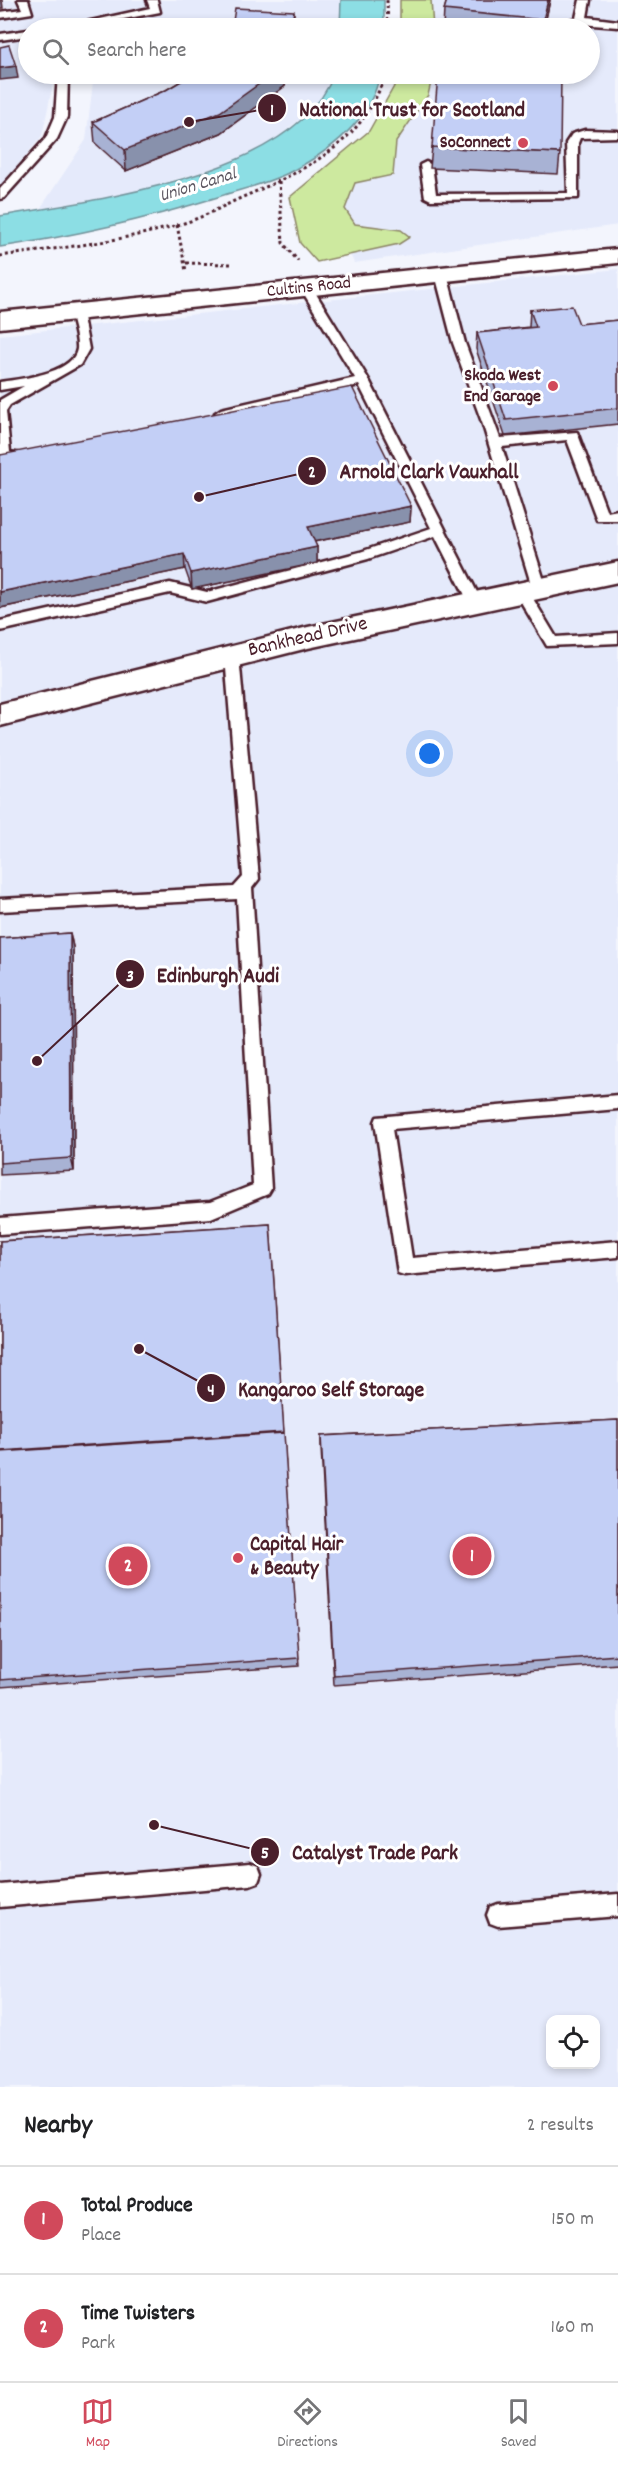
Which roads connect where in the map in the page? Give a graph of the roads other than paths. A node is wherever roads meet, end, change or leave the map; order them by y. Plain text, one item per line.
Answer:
1 (23, 0) edge
2 (152, 0) edge
3 (585, 0) edge
4 (0, 15) edge
5 (113, 18) edge
6 (581, 18) edge
7 (600, 22) edge
8 (618, 24) edge
9 (18, 35) edge
10 (0, 38) edge
11 (63, 84) edge
12 (618, 135) edge
13 (426, 165) dead end
14 (0, 196) edge
15 (618, 256) edge
16 (441, 274) junction
17 (305, 278) junction
18 (76, 312) junction
19 (0, 320) edge
20 (47, 378) junction
21 (363, 380) junction
22 (0, 386) edge
23 (0, 412) edge
24 (203, 417) edge
25 (495, 443) junction
26 (2, 456) edge
27 (32, 456) edge
28 (618, 515) edge
29 (438, 531) junction
30 (618, 572) edge
31 (530, 588) junction
32 (474, 600) junction
33 (0, 626) edge
34 (618, 638) edge
35 (232, 656) junction
36 (0, 715) edge
37 (244, 887) junction
38 (0, 905) edge
39 (618, 1102) edge
40 (0, 1226) edge
41 (618, 1249) edge
42 (250, 1874) dead end
43 (0, 1896) edge
44 (618, 1905) edge
45 (498, 1915) dead end

1 - 4 lane
2 - 5 lane
3 - 6 lane
7 - 8 lane
9 - 10 lane
11 - 14 lane
12 - 13 lane
15 - 16 street, Cultins Road
16 - 17 street, Cultins Road
16 - 25 lane
17 - 18 street, Cultins Road
17 - 21 lane
18 - 19 street, Cultins Road
18 - 20 lane
20 - 22 lane
20 - 23 lane
21 - 24 lane
21 - 29 lane
23 - 26 lane
25 - 28 lane
25 - 31 lane
26 - 27 lane
29 - 32 lane
29 - 33 lane
30 - 31 street, Bankhead Drive
31 - 32 street, Bankhead Drive
31 - 34 lane
32 - 35 street, Bankhead Drive
35 - 36 street, Bankhead Drive
35 - 37 lane
37 - 38 lane
37 - 40 lane
39 - 41 lane
42 - 43 lane
44 - 45 lane

